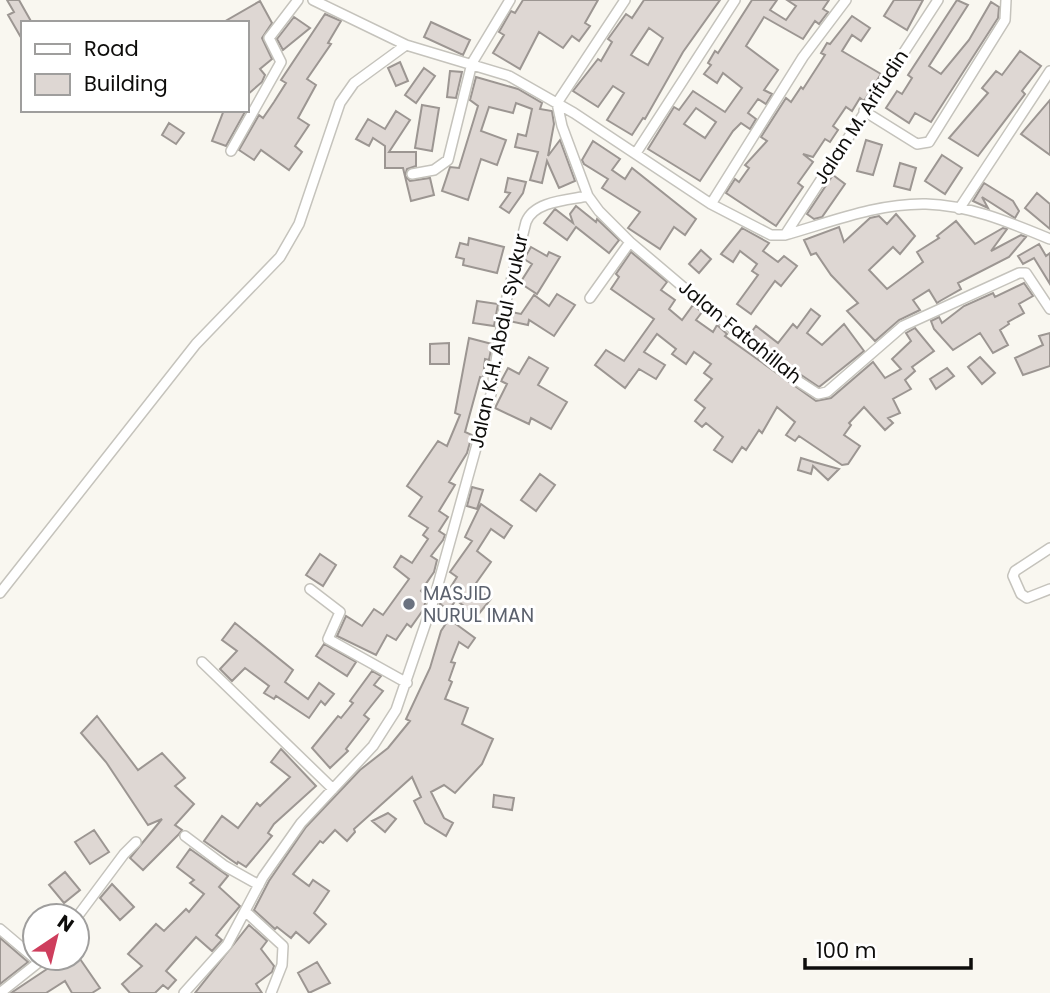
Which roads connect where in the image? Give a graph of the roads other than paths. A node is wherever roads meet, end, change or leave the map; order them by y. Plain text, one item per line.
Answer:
1 (298, 0) edge
2 (313, 0) edge
3 (510, 0) edge
4 (625, 0) edge
5 (736, 0) edge
6 (846, 0) edge
7 (938, 0) edge
8 (1006, 0) edge
9 (406, 45) junction
10 (472, 63) junction
11 (1050, 71) edge
12 (557, 103) junction
13 (864, 111) junction
14 (231, 151) dead end
15 (636, 153) junction
16 (412, 174) dead end
17 (589, 196) junction
18 (711, 204) junction
19 (959, 209) junction
20 (785, 235) junction
21 (1050, 239) edge
22 (630, 242) junction
23 (590, 298) dead end
24 (1050, 309) edge
25 (1050, 548) edge
26 (310, 589) dead end
27 (1050, 589) edge
28 (0, 593) edge
29 (202, 662) dead end
30 (407, 683) junction
31 (333, 789) junction
32 (186, 836) dead end
33 (136, 842) dead end
34 (259, 885) junction
35 (88, 902) edge
36 (246, 912) junction
37 (0, 929) edge
38 (21, 945) edge
39 (26, 972) edge
40 (0, 993) edge
41 (184, 993) edge
42 (271, 993) edge

1 - 14 street
2 - 9 street
3 - 10 street
4 - 12 street
5 - 15 street
6 - 18 street
7 - 13 street, Jalan M. Arifudin
8 - 13 street
9 - 10 street
9 - 28 street
10 - 12 street
10 - 16 street
11 - 19 street
12 - 15 street
12 - 17 street, Jalan Fatahillah
13 - 20 street, Jalan M. Arifudin
15 - 18 street
17 - 22 street, Jalan Fatahillah
17 - 30 street, Jalan K.H. Abdul Syukur
18 - 20 street
19 - 20 street
19 - 21 street
22 - 23 street
22 - 24 street, Jalan Fatahillah
25 - 27 street
26 - 30 street
29 - 31 street
30 - 31 street, Jalan K.H. Abdul Syukur
31 - 34 street, Jalan K.H. Abdul Syukur
32 - 34 street
33 - 35 street
34 - 36 street, Jalan K.H. Abdul Syukur
36 - 41 street, Jalan K.H. Abdul Syukur
36 - 42 street
37 - 38 street
39 - 40 street

